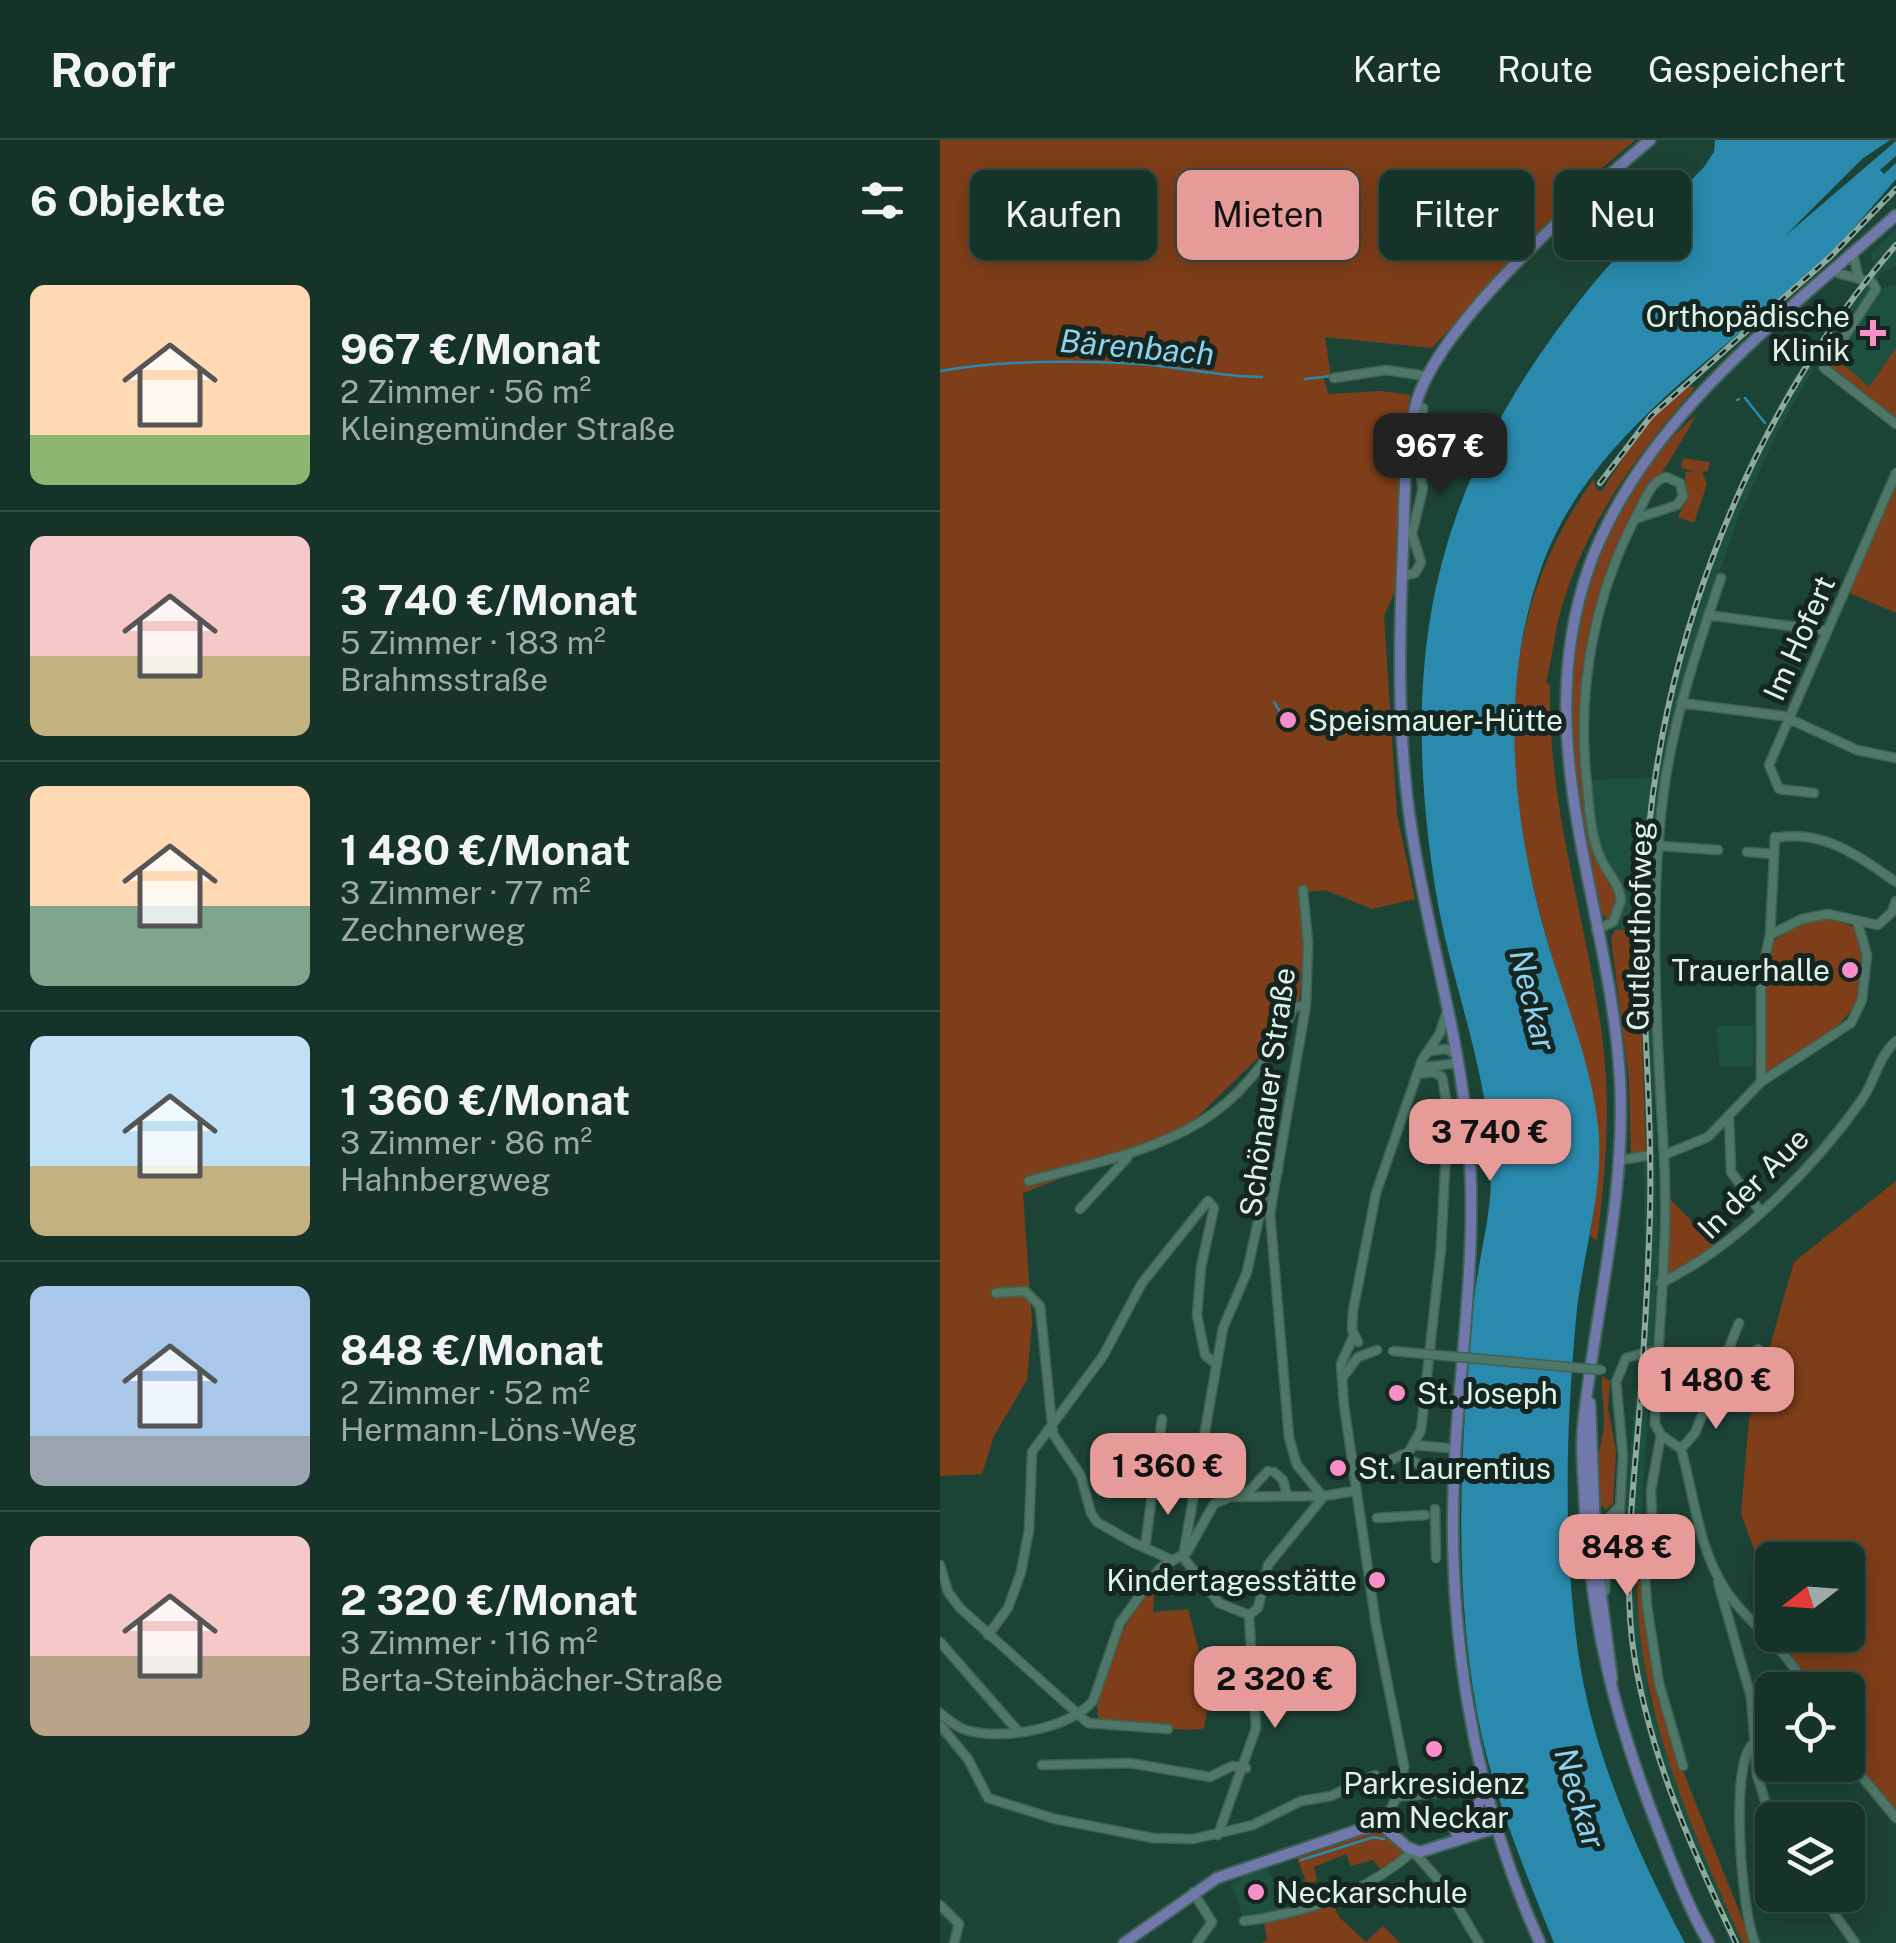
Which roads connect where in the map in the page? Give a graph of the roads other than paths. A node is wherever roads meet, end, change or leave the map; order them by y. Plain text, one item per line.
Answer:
1 (1650, 140) edge
2 (1896, 215) edge
3 (1853, 254) junction
4 (1833, 272) junction
5 (1858, 279) junction
6 (1426, 376) junction
7 (1334, 378) dead end
8 (1416, 404) junction
9 (1896, 424) edge
10 (1896, 473) edge
11 (1635, 519) junction
12 (1401, 576) junction
13 (1721, 578) dead end
14 (1708, 615) junction
15 (1827, 631) junction
16 (1681, 703) junction
17 (1789, 718) junction
18 (1896, 758) edge
19 (1814, 793) dead end
20 (1661, 846) junction
21 (1718, 850) dead end
22 (1746, 852) dead end
23 (1774, 854) junction
24 (1896, 882) edge
25 (1303, 890) dead end
26 (1896, 901) edge
27 (1858, 924) junction
28 (1596, 930) junction
29 (1770, 936) junction
30 (1306, 1005) junction
31 (1447, 1010) junction
32 (1896, 1040) edge
33 (1430, 1051) junction
34 (1457, 1058) junction
35 (1419, 1071) junction
36 (1761, 1082) junction
37 (1730, 1112) junction
38 (1658, 1152) junction
39 (1130, 1155) junction
40 (1620, 1160) junction
41 (1278, 1172) junction
42 (1029, 1182) dead end
43 (1080, 1209) dead end
44 (1760, 1211) junction
45 (1661, 1283) junction
46 (996, 1293) dead end
47 (1739, 1323) dead end
48 (1356, 1339) junction
49 (1758, 1348) dead end
50 (1377, 1350) junction
51 (1656, 1350) junction
52 (1216, 1364) junction
53 (1618, 1373) junction
54 (1342, 1378) junction
55 (1589, 1387) junction
56 (1714, 1387) junction
57 (1162, 1418) dead end
58 (1053, 1429) junction
59 (1661, 1435) junction
60 (1414, 1446) junction
61 (1447, 1448) dead end
62 (1681, 1449) junction
63 (1402, 1456) junction
64 (1446, 1465) dead end
65 (1356, 1475) junction
66 (1354, 1491) junction
67 (1322, 1495) junction
68 (1287, 1496) junction
69 (1230, 1497) junction
70 (1618, 1507) junction
71 (1435, 1509) dead end
72 (1593, 1511) junction
73 (1426, 1515) dead end
74 (1377, 1518) dead end
75 (1618, 1530) junction
76 (1436, 1536) junction
77 (1453, 1536) junction
78 (1590, 1536) junction
79 (1145, 1548) junction
80 (1182, 1557) junction
81 (1436, 1558) dead end
82 (1172, 1560) junction
83 (940, 1565) edge
84 (1718, 1577) junction
85 (1602, 1606) junction
86 (1250, 1615) junction
87 (988, 1635) junction
88 (940, 1642) edge
89 (1798, 1672) edge
90 (1615, 1706) junction
91 (1078, 1712) junction
92 (940, 1714) edge
93 (940, 1725) edge
94 (1168, 1730) dead end
95 (1018, 1731) junction
96 (1755, 1734) edge
97 (1755, 1743) edge
98 (1042, 1765) dead end
99 (1683, 1766) dead end
100 (1246, 1768) junction
101 (1865, 1781) edge
102 (1480, 1789) junction
103 (1397, 1795) junction
104 (1896, 1818) edge
105 (1382, 1825) junction
106 (1496, 1828) junction
107 (1464, 1830) junction
108 (1218, 1835) junction
109 (1414, 1851) junction
110 (1194, 1892) junction
111 (940, 1905) edge
112 (1833, 1912) edge
113 (1244, 1921) dead end
114 (954, 1943) edge
115 (1124, 1943) edge
116 (1197, 1943) edge
117 (1479, 1943) edge
118 (1540, 1943) edge
119 (1709, 1943) edge
120 (1755, 1943) edge
121 (1855, 1943) edge

1 - 6 main road
2 - 3 main road
3 - 4 main road
3 - 5 street
4 - 5 street
4 - 28 main road
5 - 9 street
6 - 7 street
6 - 8 main road
8 - 12 main road
8 - 12 street
10 - 15 street, Im Hofert
11 - 11 street
11 - 28 street
12 - 31 main road
13 - 14 street, Gutleuthofweg
14 - 15 street
14 - 16 street, Gutleuthofweg
15 - 17 street, Im Hofert
16 - 17 street
16 - 20 street, Gutleuthofweg
17 - 18 street
17 - 19 street, Im Hofert
20 - 21 street
20 - 38 street, Gutleuthofweg
22 - 23 street
23 - 24 street
23 - 29 street
25 - 30 street, Schönauer Straße
26 - 27 street
27 - 29 street
27 - 36 street
28 - 40 main road
29 - 36 street
30 - 39 street
30 - 41 street, Schönauer Straße
31 - 33 street
31 - 34 main road
32 - 44 street, In der Aue
33 - 34 street
33 - 35 street
34 - 35 street
34 - 77 main road
35 - 48 street
35 - 60 street
36 - 37 street
37 - 38 street
37 - 44 street
38 - 40 street
38 - 45 street, Gutleuthofweg
39 - 42 street
39 - 43 street
40 - 55 main road
41 - 52 street
41 - 67 street, Schönauer Straße
44 - 45 street, In der Aue
45 - 51 street
46 - 58 street
47 - 56 street
48 - 50 street
48 - 54 street
49 - 56 street
50 - 53 street, bridge
50 - 54 street
51 - 53 street
51 - 59 street
52 - 58 street
52 - 80 street
53 - 70 street
54 - 65 street
55 - 72 main road
55 - 78 main road
56 - 62 street
57 - 79 street
58 - 79 street
58 - 87 street
59 - 62 street
59 - 99 street
60 - 61 street
60 - 63 street
62 - 84 street
63 - 64 street
63 - 65 street
65 - 66 street
66 - 67 street
66 - 103 street
67 - 68 street
67 - 86 street
68 - 69 street
68 - 69 street
69 - 80 street
70 - 72 street
70 - 75 street
70 - 78 street
71 - 76 street
72 - 78 main road
73 - 74 street
75 - 78 street
75 - 85 street
76 - 77 street
76 - 81 street
77 - 102 main road
78 - 85 main road
78 - 90 main road
79 - 82 street
80 - 82 street
80 - 86 street
82 - 91 street
83 - 87 street
84 - 89 street
84 - 96 street
85 - 90 main road
86 - 100 street
87 - 91 street
88 - 95 street
90 - 119 main road
91 - 94 street
91 - 95 street
92 - 95 street
93 - 108 street
97 - 120 street
98 - 100 street
100 - 108 street
101 - 104 street
102 - 103 street
102 - 106 main road
102 - 107 main road
103 - 105 street
103 - 108 street
105 - 109 main road
105 - 110 main road
106 - 107 main road
106 - 109 main road
106 - 118 main road
107 - 109 main road
109 - 113 street
109 - 117 street
110 - 115 main road
110 - 116 street
111 - 114 street
112 - 121 street

